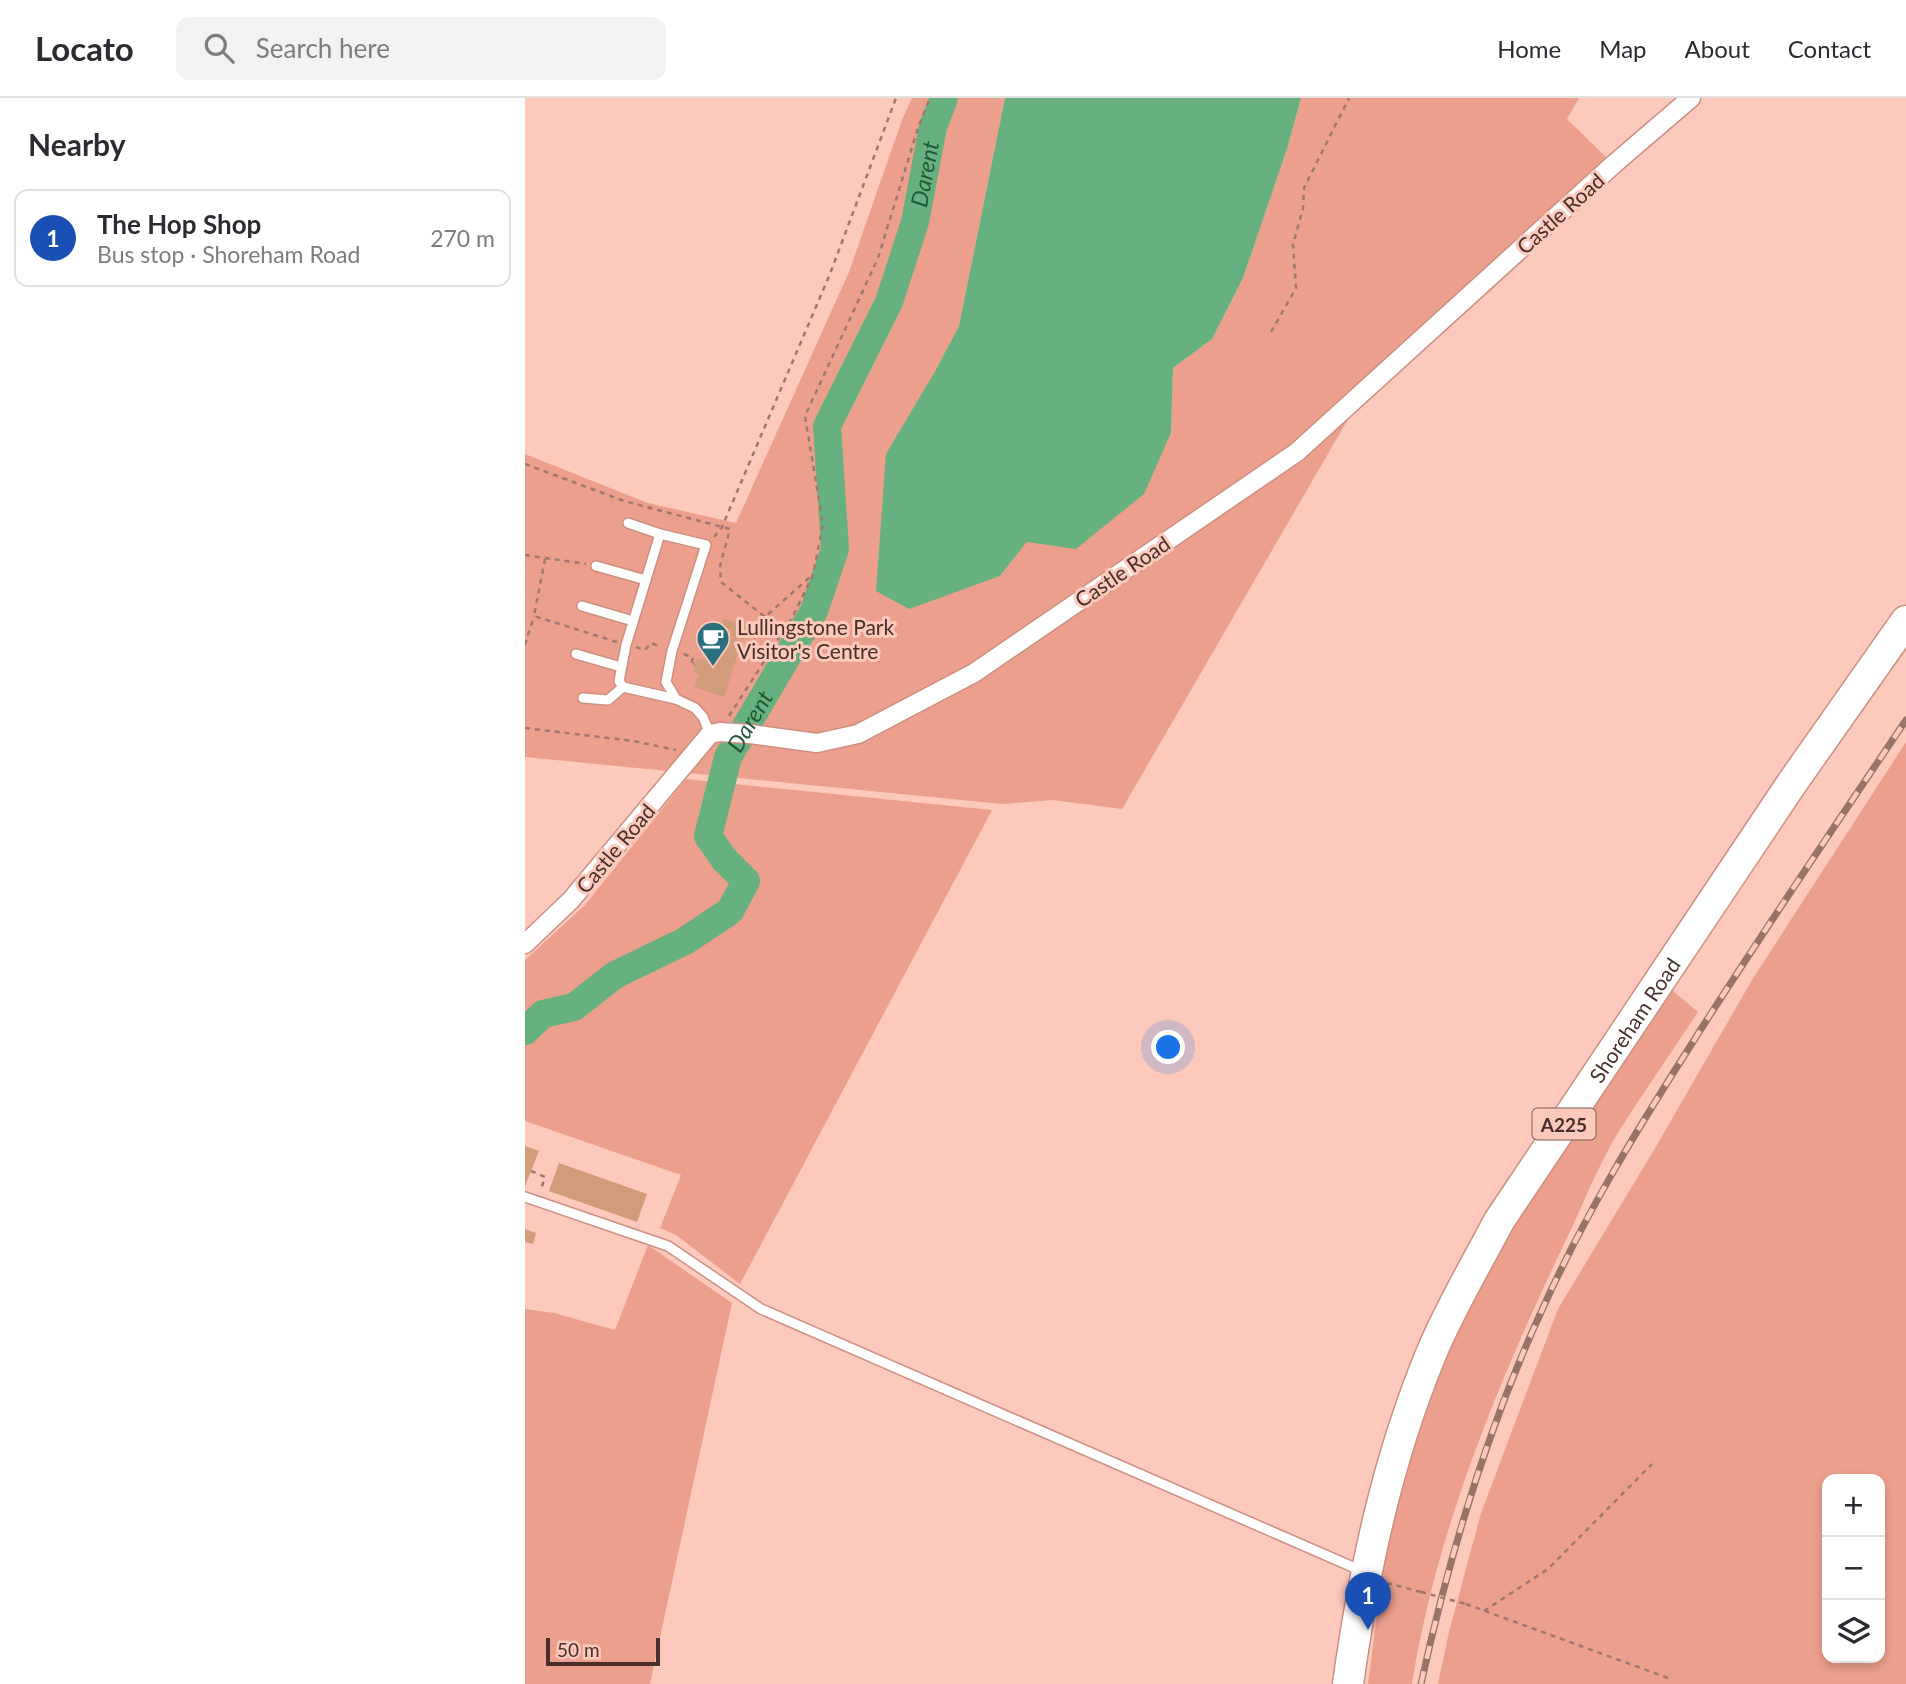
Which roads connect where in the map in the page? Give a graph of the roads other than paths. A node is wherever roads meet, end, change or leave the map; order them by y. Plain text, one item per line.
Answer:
1 (1691, 98) edge
2 (628, 523) dead end
3 (660, 534) junction
4 (596, 566) road end
5 (646, 580) junction
6 (582, 606) dead end
7 (633, 621) junction
8 (1906, 621) edge
9 (576, 654) dead end
10 (621, 667) junction
11 (623, 687) junction
12 (583, 698) dead end
13 (675, 699) junction
14 (729, 733) junction
15 (525, 944) edge
16 (525, 1197) edge
17 (1365, 1575) junction
18 (1348, 1684) edge

1 - 14 street, Castle Road
2 - 3 lane
3 - 5 lane
3 - 13 lane
4 - 5 lane
5 - 7 lane
6 - 7 lane
7 - 10 lane
8 - 17 main road, Shoreham Road / A225
9 - 10 lane
10 - 11 lane
11 - 12 lane
11 - 13 lane
13 - 14 lane
14 - 15 street, Castle Road
16 - 17 lane
17 - 18 main road, Shoreham Road / A225

